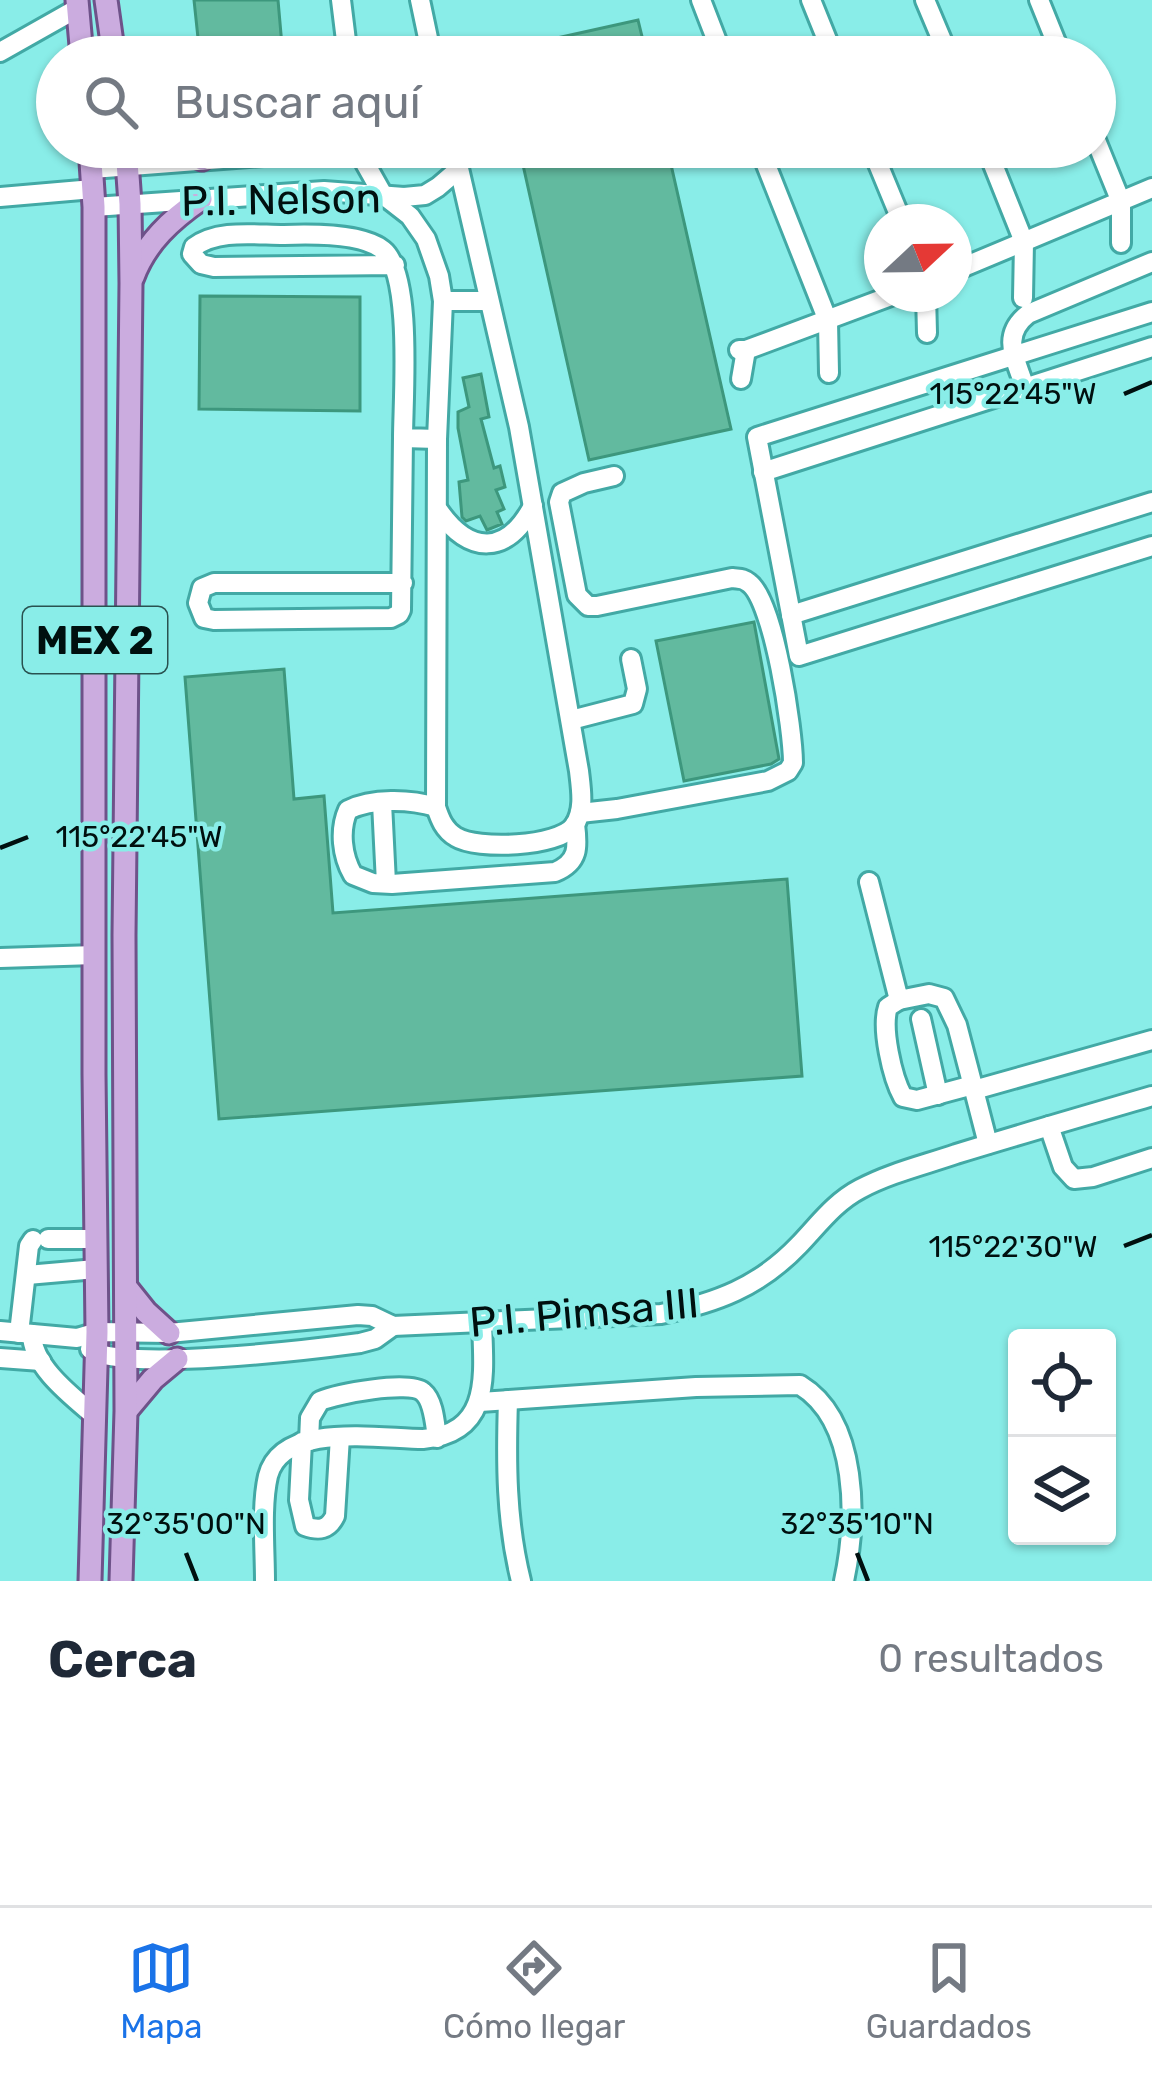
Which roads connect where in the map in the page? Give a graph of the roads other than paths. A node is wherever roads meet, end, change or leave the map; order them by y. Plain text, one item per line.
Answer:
1 (106, 0) edge
2 (341, 0) edge
3 (419, 0) edge
4 (700, 0) edge
5 (811, 0) edge
6 (926, 0) edge
7 (1039, 0) edge
8 (77, 4) edge
9 (80, 36) edge
10 (111, 36) edge
11 (345, 36) edge
12 (427, 36) edge
13 (715, 36) edge
14 (826, 36) edge
15 (941, 36) edge
16 (1054, 36) edge
17 (0, 52) edge
18 (128, 168) edge
19 (368, 168) edge
20 (767, 168) edge
21 (880, 168) edge
22 (994, 168) edge
23 (1107, 168) edge
24 (459, 169) joint
25 (92, 178) edge
26 (1152, 188) edge
27 (383, 195) junction
28 (0, 197) edge
29 (201, 199) junction
30 (1121, 202) junction
31 (130, 204) junction
32 (895, 204) edge
33 (1024, 242) junction
34 (1121, 244) dead end
35 (1152, 262) edge
36 (972, 264) edge
37 (394, 265) junction
38 (131, 283) junction
39 (1022, 298) dead end
40 (442, 301) junction
41 (489, 301) junction
42 (864, 306) edge
43 (926, 312) edge
44 (1152, 312) edge
45 (828, 320) junction
46 (927, 333) dead end
47 (1152, 347) edge
48 (1014, 356) junction
49 (829, 373) dead end
50 (741, 379) dead end
51 (1025, 388) junction
52 (898, 392) junction
53 (909, 425) junction
54 (403, 438) junction
55 (437, 439) junction
56 (763, 472) junction
57 (614, 476) dead end
58 (1152, 502) edge
59 (533, 506) junction
60 (439, 511) junction
61 (1152, 546) edge
62 (403, 583) junction
63 (791, 615) junction
64 (631, 659) dead end
65 (571, 720) junction
66 (382, 803) junction
67 (436, 806) junction
68 (578, 818) junction
69 (869, 882) dead end
70 (386, 884) junction
71 (95, 955) junction
72 (0, 958) edge
73 (899, 1000) junction
74 (921, 1018) dead end
75 (1152, 1040) edge
76 (974, 1087) junction
77 (938, 1095) junction
78 (1152, 1096) edge
79 (1049, 1126) junction
80 (988, 1144) junction
81 (1152, 1158) edge
82 (96, 1239) junction
83 (97, 1269) junction
84 (28, 1275) junction
85 (126, 1287) junction
86 (482, 1324) junction
87 (393, 1327) junction
88 (17, 1332) edge
89 (169, 1333) junction
90 (126, 1334) junction
91 (90, 1342) junction
92 (0, 1358) edge
93 (126, 1358) junction
94 (177, 1359) junction
95 (41, 1361) junction
96 (508, 1400) junction
97 (480, 1402) junction
98 (126, 1411) junction
99 (96, 1417) junction
100 (340, 1437) junction
101 (437, 1438) junction
102 (306, 1442) junction
103 (90, 1581) edge
104 (121, 1581) edge
105 (265, 1581) edge
106 (521, 1581) edge
107 (844, 1581) edge

1 - 10 main road
2 - 11 street
3 - 12 street
4 - 13 street
5 - 14 street
6 - 15 street
7 - 16 street
8 - 9 main road
8 - 17 street
18 - 31 main road, MEX 2
19 - 27 street
20 - 45 street
21 - 32 street
22 - 33 street
23 - 30 street
24 - 27 street, P.I. Nelson
24 - 41 street
25 - 28 street, P.I. Nelson
25 - 31 street, P.I. Nelson
25 - 71 main road, MEX 2
26 - 30 street
27 - 29 street, P.I. Nelson
27 - 40 street
29 - 31 street, P.I. Nelson
29 - 38 main road
30 - 33 street
30 - 34 street
31 - 38 main road, MEX 2
33 - 36 street
33 - 39 street
35 - 48 street
37 - 37 street
37 - 54 street
38 - 85 main road, MEX 2
40 - 41 street
40 - 55 street
41 - 59 street
42 - 45 street
43 - 46 street
44 - 48 street
45 - 49 street
45 - 50 street
47 - 51 street
48 - 51 street
48 - 52 street
51 - 53 street
52 - 53 street
52 - 56 street
53 - 56 street
54 - 55 street
54 - 62 street
55 - 60 street
56 - 63 street
57 - 68 street
58 - 63 street
59 - 60 street
59 - 65 street
60 - 67 street
61 - 63 street
62 - 62 street
64 - 65 street
65 - 68 street
66 - 67 street
66 - 70 street
66 - 70 street
67 - 68 street
68 - 70 street
69 - 73 street
71 - 72 street
71 - 82 main road, MEX 2
73 - 76 street
73 - 77 street
74 - 77 street
75 - 76 street
76 - 77 street
76 - 80 street
78 - 79 street, P.I. Pimsa III
79 - 80 street, P.I. Pimsa III
79 - 81 street
80 - 86 street, P.I. Pimsa III
82 - 83 main road, MEX 2
82 - 84 street
83 - 84 street
83 - 91 main road, MEX 2
84 - 88 street
85 - 89 main road
85 - 90 main road, MEX 2
86 - 87 street, P.I. Pimsa III
86 - 97 street
87 - 89 street, P.I. Pimsa III
87 - 94 street, P.I. Pimsa III
88 - 91 street
88 - 95 street
89 - 90 street, P.I. Pimsa III
90 - 91 street, P.I. Pimsa III
90 - 93 main road, MEX 2
91 - 93 street, P.I. Pimsa III
91 - 99 main road, MEX 2
92 - 95 street
93 - 94 street, P.I. Pimsa III
93 - 98 main road, MEX 2
94 - 98 main road
95 - 99 street
96 - 97 street
96 - 106 street
96 - 107 street
97 - 101 street
98 - 104 main road, MEX 2
99 - 103 main road, MEX 2
100 - 101 street
100 - 102 street
100 - 102 street
101 - 102 street
102 - 105 street

